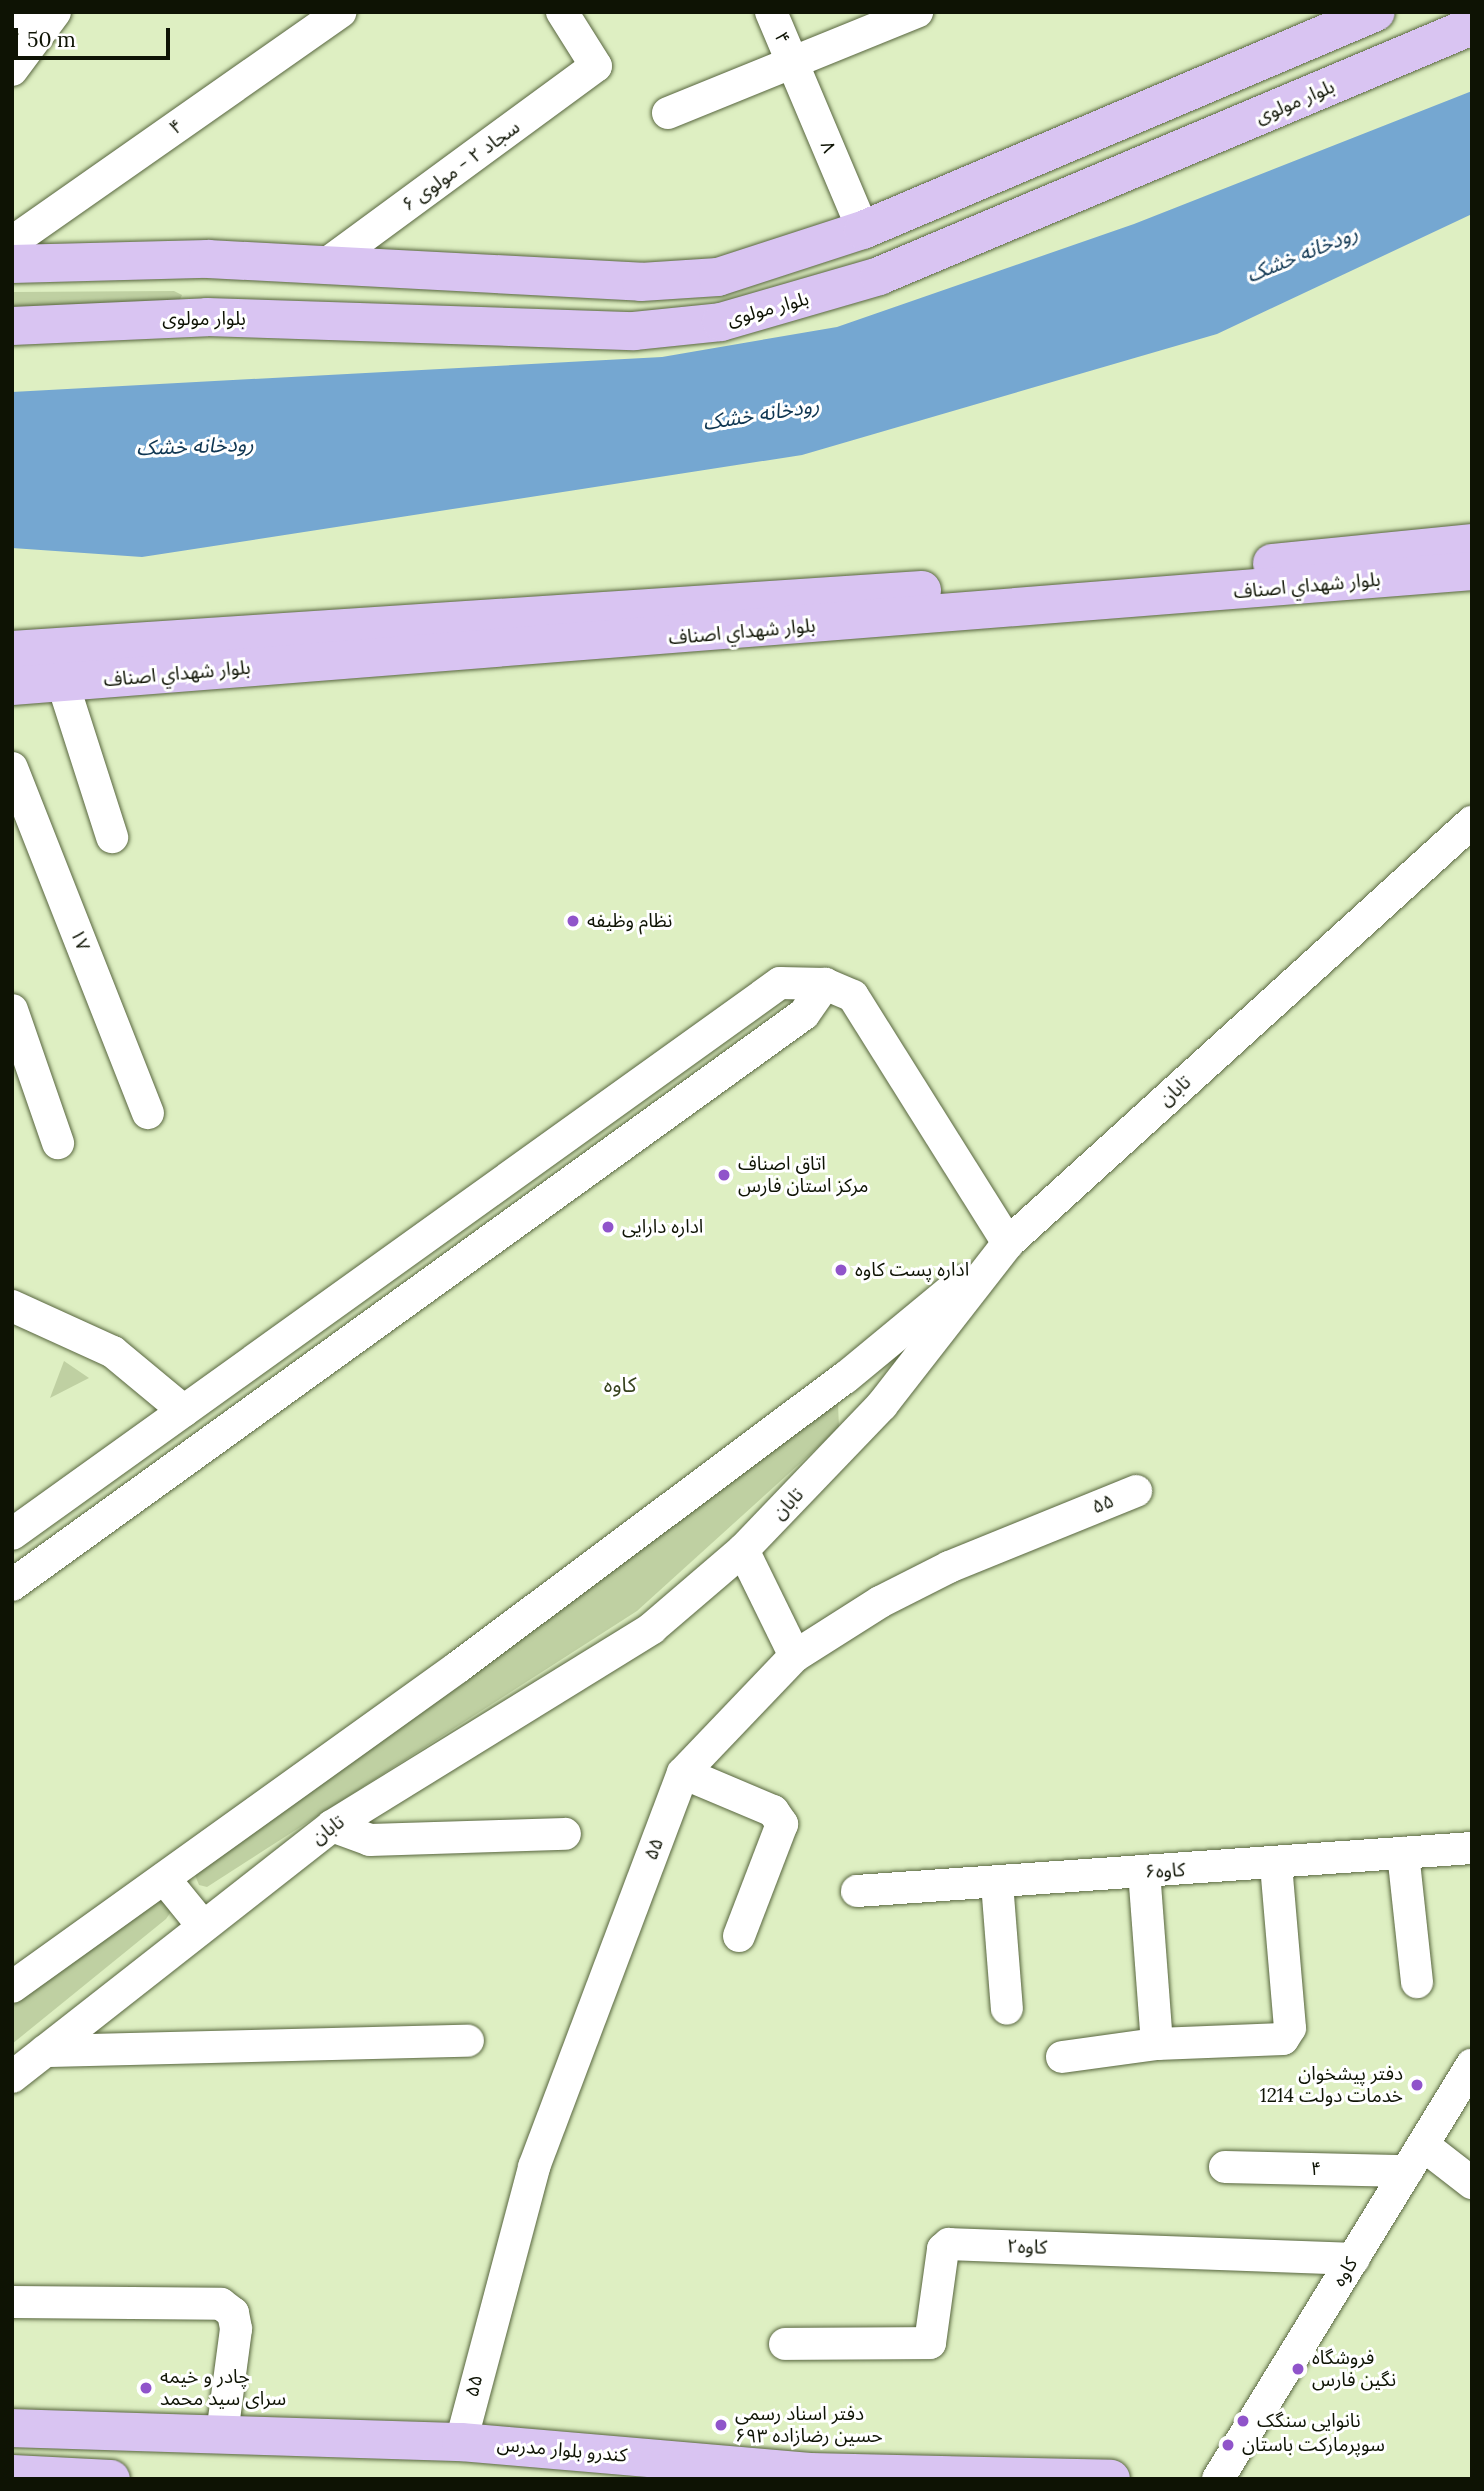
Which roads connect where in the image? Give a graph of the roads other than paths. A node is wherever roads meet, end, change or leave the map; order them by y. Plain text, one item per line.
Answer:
1 (341, 12) edge
2 (562, 12) edge
3 (771, 12) edge
4 (917, 12) edge
5 (1376, 12) edge
6 (12, 14) edge
7 (50, 19) edge
8 (1472, 26) edge
9 (793, 65) junction
10 (12, 70) edge
11 (1196, 89) junction
12 (668, 113) dead end
13 (1212, 138) junction
14 (863, 230) junction
15 (12, 242) edge
16 (208, 259) junction
17 (12, 264) edge
18 (326, 265) junction
19 (207, 317) junction
20 (12, 326) edge
21 (1472, 543) edge
22 (1472, 571) edge
23 (12, 650) edge
24 (63, 684) junction
25 (12, 686) edge
26 (12, 768) edge
27 (1472, 822) edge
28 (112, 837) dead end
29 (825, 984) junction
30 (12, 1010) edge
31 (148, 1112) dead end
32 (58, 1143) dead end
33 (1008, 1243) junction
34 (12, 1306) edge
35 (184, 1411) junction
36 (1136, 1490) dead end
37 (12, 1534) edge
38 (743, 1550) junction
39 (12, 1585) edge
40 (794, 1656) junction
41 (683, 1773) junction
42 (332, 1826) junction
43 (565, 1833) dead end
44 (1472, 1847) edge
45 (1403, 1853) junction
46 (1276, 1865) junction
47 (1144, 1871) junction
48 (167, 1882) junction
49 (997, 1883) junction
50 (857, 1891) dead end
51 (202, 1925) junction
52 (739, 1936) dead end
53 (1417, 1982) dead end
54 (12, 1987) edge
55 (1007, 2009) dead end
56 (468, 2041) dead end
57 (1157, 2044) junction
58 (45, 2051) junction
59 (1062, 2057) dead end
60 (1472, 2065) edge
61 (12, 2077) edge
62 (1415, 2158) junction
63 (1225, 2167) dead end
64 (1472, 2183) edge
65 (1354, 2259) junction
66 (12, 2302) edge
67 (785, 2344) dead end
68 (12, 2428) edge
69 (222, 2434) junction
70 (461, 2442) junction
71 (681, 2469) edge
72 (12, 2474) edge
73 (803, 2475) edge
74 (111, 2479) edge
75 (1111, 2479) edge
76 (1218, 2479) edge

1 - 15 street, ۴
2 - 18 street, سجاد ۲ - مولوی ۶
3 - 9 street, ۴
4 - 9 street
5 - 11 main road
6 - 7 street
7 - 10 street
8 - 13 main road, بلوار مولوی
9 - 12 street
9 - 14 street, ۸
11 - 13 main road
11 - 14 main road
13 - 19 main road, بلوار مولوی
14 - 18 main road
16 - 17 main road
16 - 18 main road
16 - 19 main road
19 - 20 main road, بلوار مولوی
21 - 23 main road, بلوار شهداي اصناف
22 - 24 main road, بلوار شهداي اصناف
24 - 25 main road, بلوار شهداي اصناف
24 - 28 street
26 - 31 street, ۱۷
27 - 33 street, تابان
29 - 33 street
29 - 35 street
29 - 39 street
30 - 32 street
33 - 38 street, تابان
33 - 48 street
34 - 35 street
35 - 37 street
36 - 40 street, ۵۵
38 - 40 street
38 - 42 street, تابان
40 - 41 street, ۵۵
41 - 52 street
41 - 70 street, ۵۵
42 - 43 street
42 - 51 street, تابان
44 - 45 street, کاوه۶
45 - 46 street, کاوه۶
45 - 53 street
46 - 47 street, کاوه۶
46 - 57 street
47 - 49 street, کاوه۶
47 - 57 street
48 - 51 street
48 - 54 street
49 - 50 street, کاوه۶
49 - 55 street
51 - 58 street, تابان
56 - 58 street
57 - 59 street
58 - 61 street, تابان
60 - 62 street, کاوه
62 - 63 street, ۴
62 - 64 street
62 - 65 street, کاوه
65 - 67 street, کاوه۲
65 - 76 street, کاوه
66 - 69 street
68 - 69 main road, کندرو بلوار مدرس
69 - 70 main road, کندرو بلوار مدرس
70 - 71 main road, کندرو بلوار مدرس
71 - 73 main road, کندرو بلوار مدرس
72 - 74 main road
73 - 75 main road, کندرو بلوار مدرس

